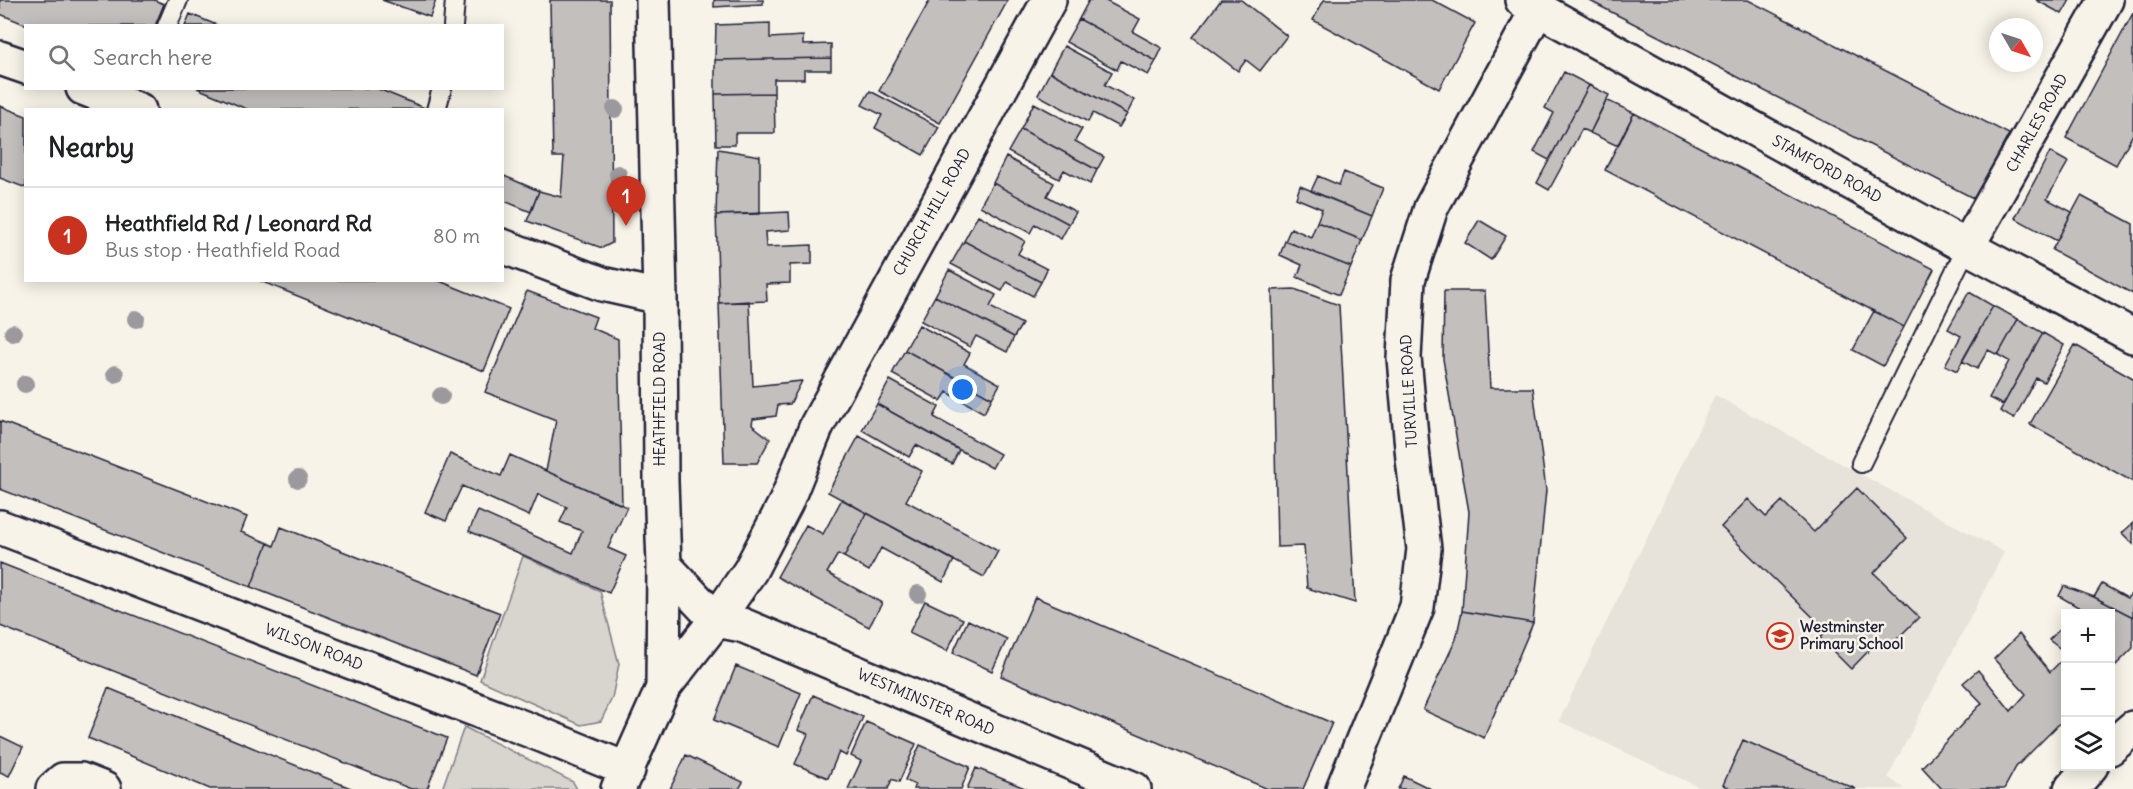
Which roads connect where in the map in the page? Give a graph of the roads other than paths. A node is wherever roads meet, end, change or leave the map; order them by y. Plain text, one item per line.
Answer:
1 (178, 0) edge
2 (455, 0) edge
3 (653, 0) edge
4 (1049, 0) edge
5 (2106, 0) edge
6 (1530, 4) edge
7 (168, 24) edge
8 (453, 24) edge
9 (0, 58) edge
10 (24, 66) edge
11 (91, 90) edge
12 (441, 90) edge
13 (138, 102) edge
14 (437, 108) edge
15 (504, 247) edge
16 (1967, 247) junction
17 (660, 297) junction
18 (2133, 336) edge
19 (1861, 463) dead end
20 (0, 527) edge
21 (664, 565) junction
22 (716, 620) junction
23 (663, 688) junction
24 (2133, 728) edge
25 (2115, 744) edge
26 (2087, 771) edge
27 (623, 779) edge
28 (53, 789) edge
29 (104, 789) edge
30 (1134, 789) edge
31 (1343, 789) edge
32 (2071, 789) edge

1 - 7 lane
2 - 8 lane
3 - 17 street, HEATHFIELD ROAD
4 - 22 street, CHURCH HILL ROAD
5 - 16 street, CHARLES ROAD
6 - 16 street, STAMFORD ROAD
6 - 31 street, TURVILLE ROAD
9 - 10 street
11 - 13 street
12 - 14 lane
15 - 17 street
16 - 18 street, STAMFORD ROAD
16 - 19 lane
17 - 21 street, HEATHFIELD ROAD
20 - 27 street, WILSON ROAD
21 - 22 street
21 - 23 street, HEATHFIELD ROAD
22 - 23 street
22 - 30 street, WESTMINSTER ROAD
23 - 27 street, HEATHFIELD ROAD
24 - 25 street
26 - 32 street
28 - 29 street

